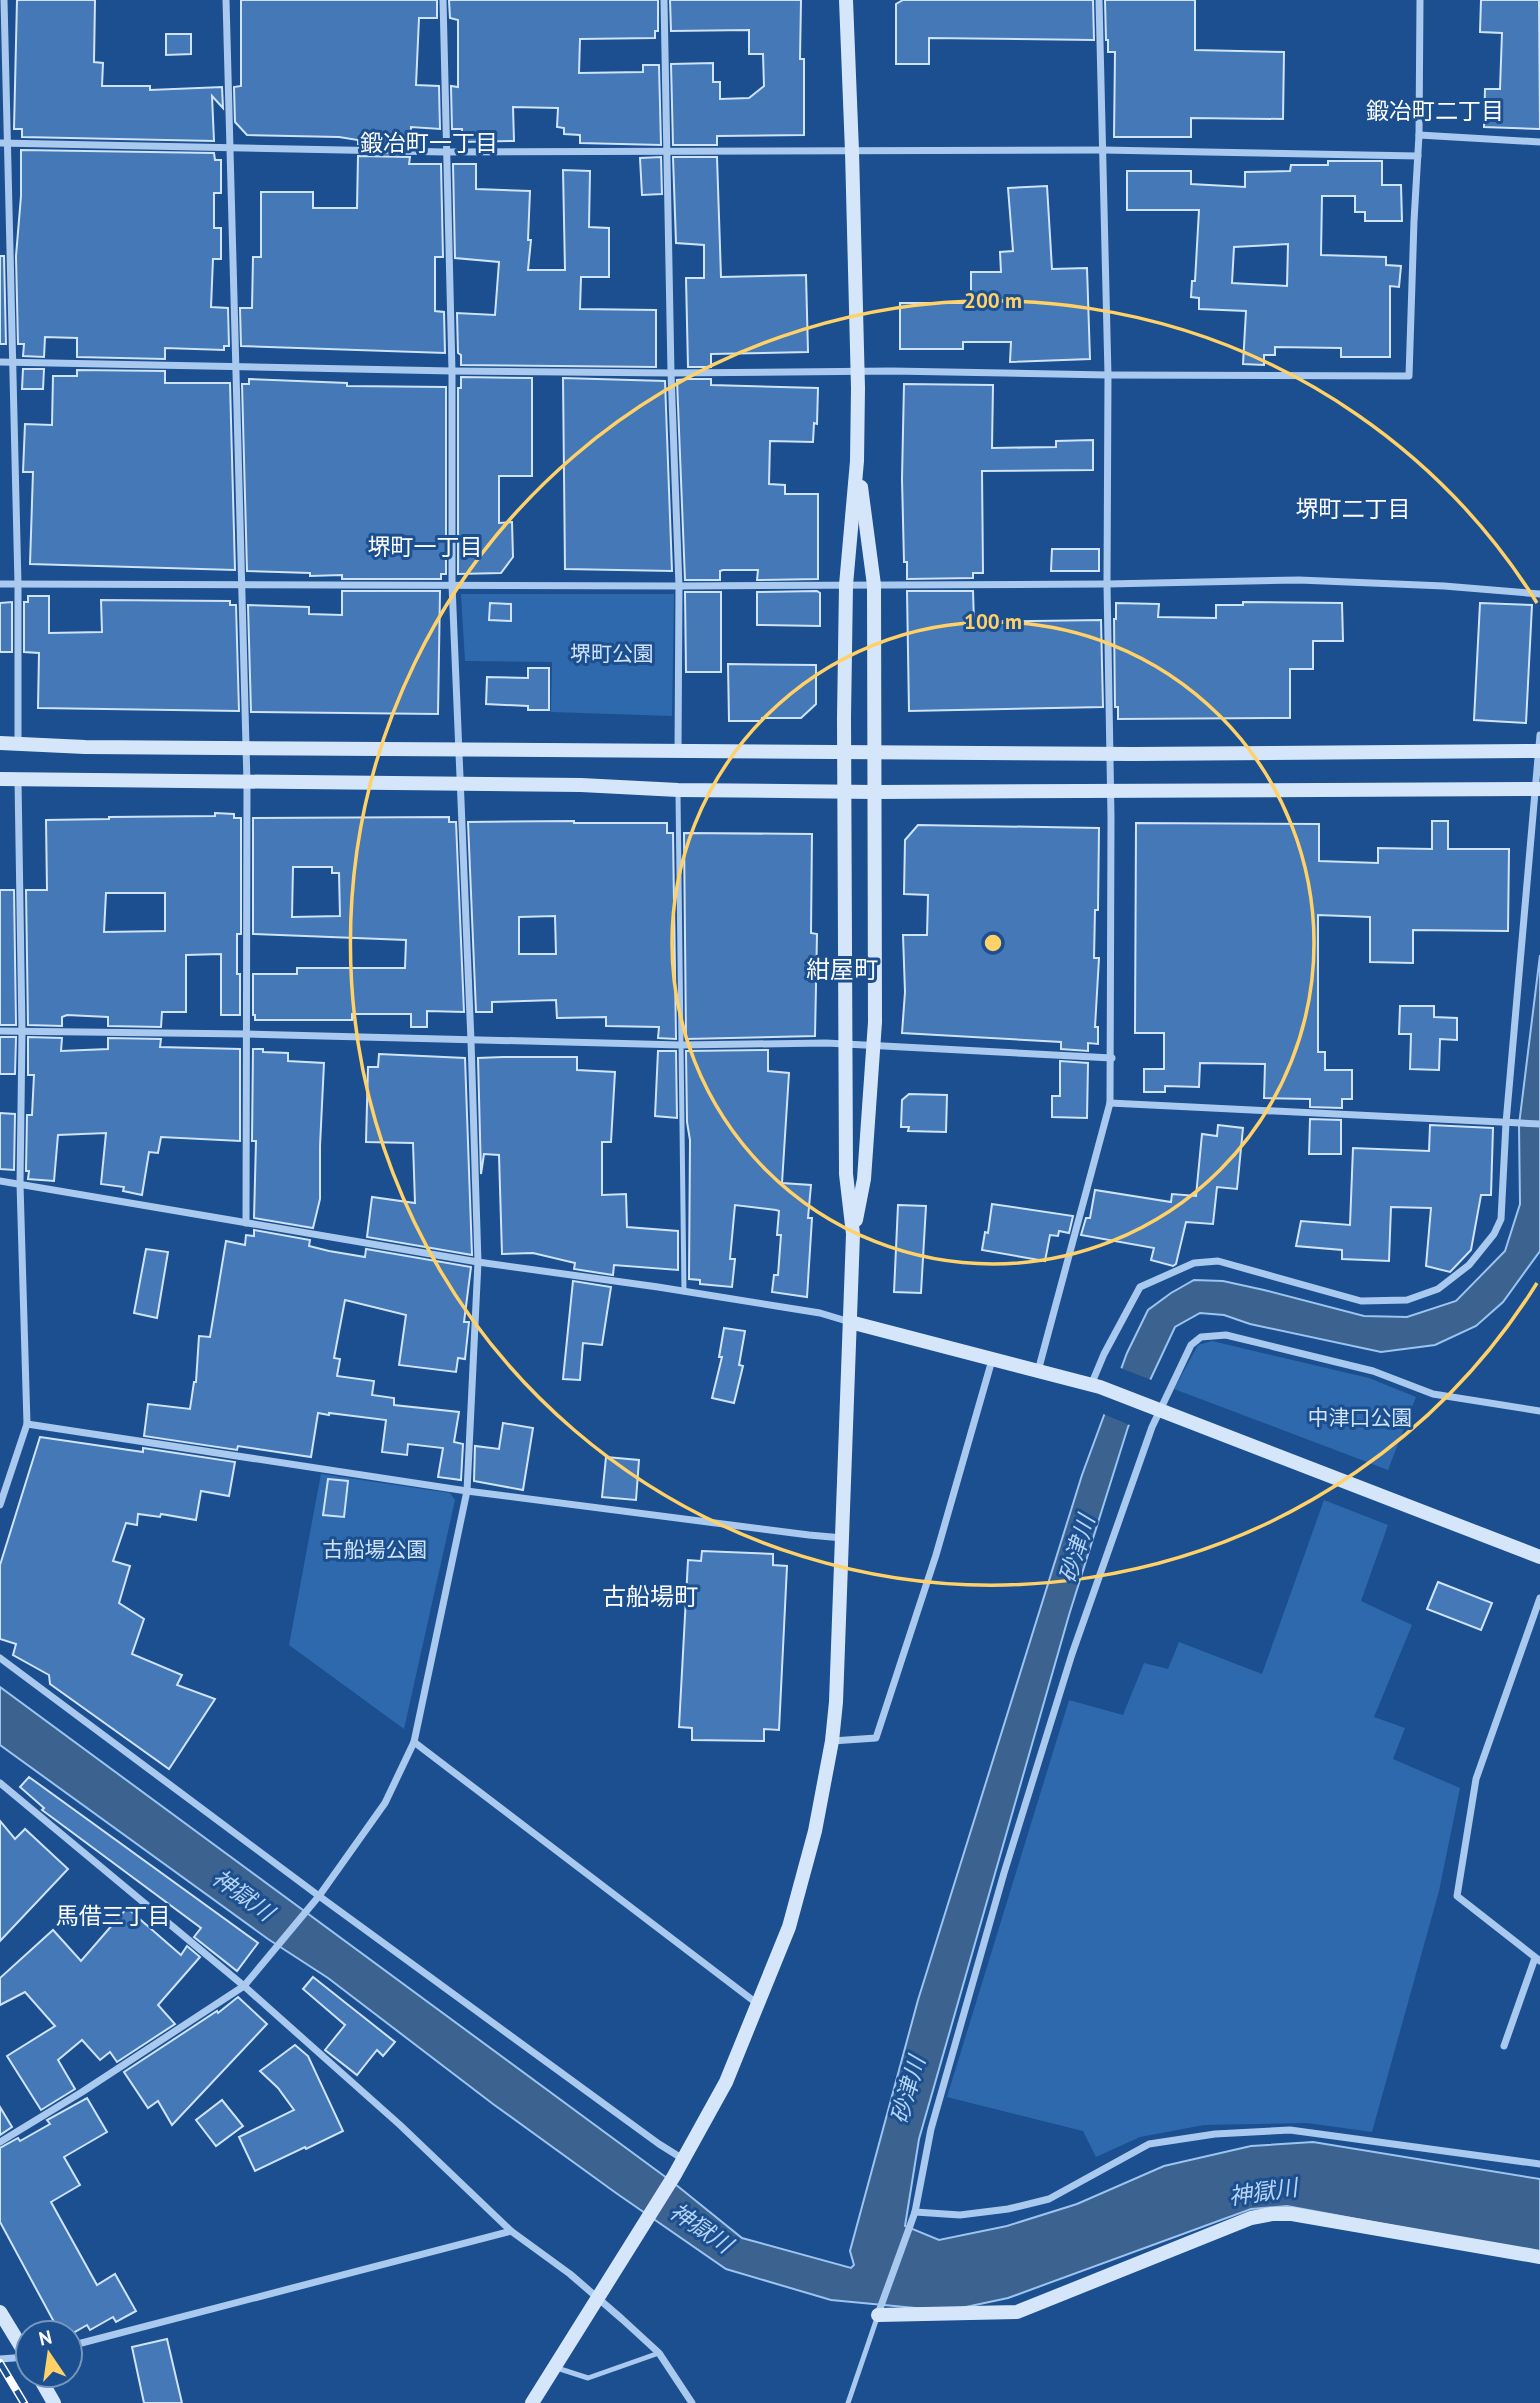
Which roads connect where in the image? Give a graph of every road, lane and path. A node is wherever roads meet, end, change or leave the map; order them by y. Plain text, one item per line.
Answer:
1 (4, 0) edge
2 (226, 0) edge
3 (443, 0) edge
4 (664, 0) edge
5 (846, 0) edge
6 (1099, 0) edge
7 (1420, 0) edge
8 (1419, 135) junction
9 (1540, 142) edge
10 (4, 143) edge
11 (230, 148) junction
12 (1103, 150) junction
13 (852, 151) junction
14 (445, 152) junction
15 (668, 152) junction
16 (1418, 156) junction
17 (0, 362) edge
18 (12, 362) junction
19 (237, 367) junction
20 (452, 371) junction
21 (858, 371) junction
22 (671, 373) junction
23 (1108, 375) junction
24 (858, 461) junction
25 (0, 584) edge
26 (18, 584) junction
27 (1107, 584) junction
28 (241, 585) junction
29 (452, 585) junction
30 (846, 585) junction
31 (874, 585) junction
32 (679, 586) junction
33 (1540, 594) edge
34 (1540, 736) edge
35 (0, 743) edge
36 (18, 744) junction
37 (247, 748) junction
38 (460, 749) junction
39 (1539, 751) edge
40 (678, 752) junction
41 (844, 752) junction
42 (875, 752) junction
43 (1110, 754) junction
44 (0, 779) edge
45 (18, 780) junction
46 (247, 783) junction
47 (462, 783) junction
48 (1537, 789) edge
49 (678, 790) junction
50 (1111, 790) junction
51 (845, 792) junction
52 (875, 792) junction
53 (0, 1031) edge
54 (22, 1032) junction
55 (247, 1034) junction
56 (471, 1041) junction
57 (846, 1044) junction
58 (681, 1045) junction
59 (874, 1045) junction
60 (1112, 1058) junction
61 (1110, 1103) junction
62 (1506, 1123) junction
63 (1540, 1124) edge
64 (0, 1181) edge
65 (20, 1184) junction
66 (246, 1223) junction
67 (853, 1234) junction
68 (478, 1262) junction
69 (684, 1292) junction
70 (850, 1322) junction
71 (992, 1360) junction
72 (1038, 1371) junction
73 (1096, 1386) junction
74 (1153, 1407) junction
75 (1540, 1411) edge
76 (27, 1424) junction
77 (467, 1491) junction
78 (0, 1505) edge
79 (844, 1538) junction
80 (1540, 1557) edge
81 (1540, 1598) edge
82 (0, 1658) edge
83 (832, 1741) junction
84 (414, 1742) junction
85 (0, 1783) edge
86 (319, 1896) junction
87 (1537, 1960) edge
88 (244, 1986) junction
89 (758, 2005) junction
90 (1503, 2046) dead end
91 (0, 2142) edge
92 (683, 2159) junction
93 (1540, 2164) edge
94 (915, 2211) junction
95 (511, 2231) junction
96 (1540, 2257) edge
97 (597, 2297) junction
98 (0, 2312) edge
99 (878, 2315) junction
100 (14, 2335) edge
101 (84, 2342) edge
102 (659, 2353) junction
103 (555, 2367) junction
104 (532, 2403) edge
105 (692, 2403) edge
106 (848, 2403) edge

1 - 10 street
2 - 11 street
3 - 14 street
4 - 15 street
5 - 13 street
6 - 12 street
7 - 8 street
8 - 9 street
8 - 16 street
10 - 11 street
10 - 18 street
11 - 14 street
11 - 19 street
12 - 13 street
12 - 16 street
12 - 23 street
13 - 15 street
13 - 21 street
14 - 15 street
14 - 20 street
15 - 22 street
16 - 23 street
17 - 18 street
18 - 19 street
18 - 26 street
19 - 20 street
19 - 28 street
20 - 22 street
20 - 29 street
21 - 22 street
21 - 23 street
21 - 24 street
22 - 32 street
23 - 27 street
24 - 30 street
24 - 31 street
25 - 26 street
26 - 28 street
26 - 36 street
27 - 31 street
27 - 33 street
27 - 43 street
28 - 29 street
28 - 37 street
29 - 32 street
29 - 38 street
30 - 31 street
30 - 32 street
30 - 41 street
31 - 42 street
32 - 40 street
34 - 39 street
35 - 36 street
36 - 37 street
37 - 38 street
37 - 46 street
38 - 40 street
38 - 47 street
39 - 43 street
39 - 48 street
40 - 41 street
41 - 42 street
41 - 51 street
42 - 43 street
42 - 52 street
43 - 50 street
44 - 45 street
45 - 46 street
45 - 54 street
46 - 47 street
46 - 55 street
47 - 49 street
47 - 56 street
48 - 50 street
48 - 62 street
49 - 51 street
49 - 58 lane
50 - 52 street
50 - 60 street
51 - 52 street
51 - 57 street
52 - 59 street
53 - 54 street
54 - 55 street
54 - 65 street
55 - 56 street
55 - 66 street
56 - 58 street
56 - 68 street
57 - 58 street
57 - 59 street
57 - 67 street
58 - 69 lane
59 - 60 street
59 - 67 street
60 - 61 street
61 - 62 street
61 - 72 street
62 - 63 street
62 - 73 street
64 - 65 street
65 - 66 street
65 - 76 street
66 - 68 street
67 - 70 street
68 - 69 street
68 - 77 street
69 - 70 street
70 - 71 street
70 - 79 street
71 - 72 street
71 - 83 street
72 - 73 street
73 - 74 street
74 - 75 street
74 - 80 street
74 - 94 street
76 - 77 street
76 - 78 street
77 - 79 street
77 - 84 street
79 - 83 street
81 - 87 street
82 - 86 street
83 - 89 street
84 - 86 street
84 - 89 street
85 - 88 street
86 - 88 street
86 - 92 street
87 - 90 street
88 - 91 street
88 - 95 street
89 - 92 street
92 - 97 street
93 - 94 street
94 - 99 street
95 - 97 street
95 - 101 street
96 - 99 street
97 - 102 street
97 - 103 street
98 - 100 street
99 - 106 lane
102 - 103 lane
102 - 105 street
103 - 104 street

